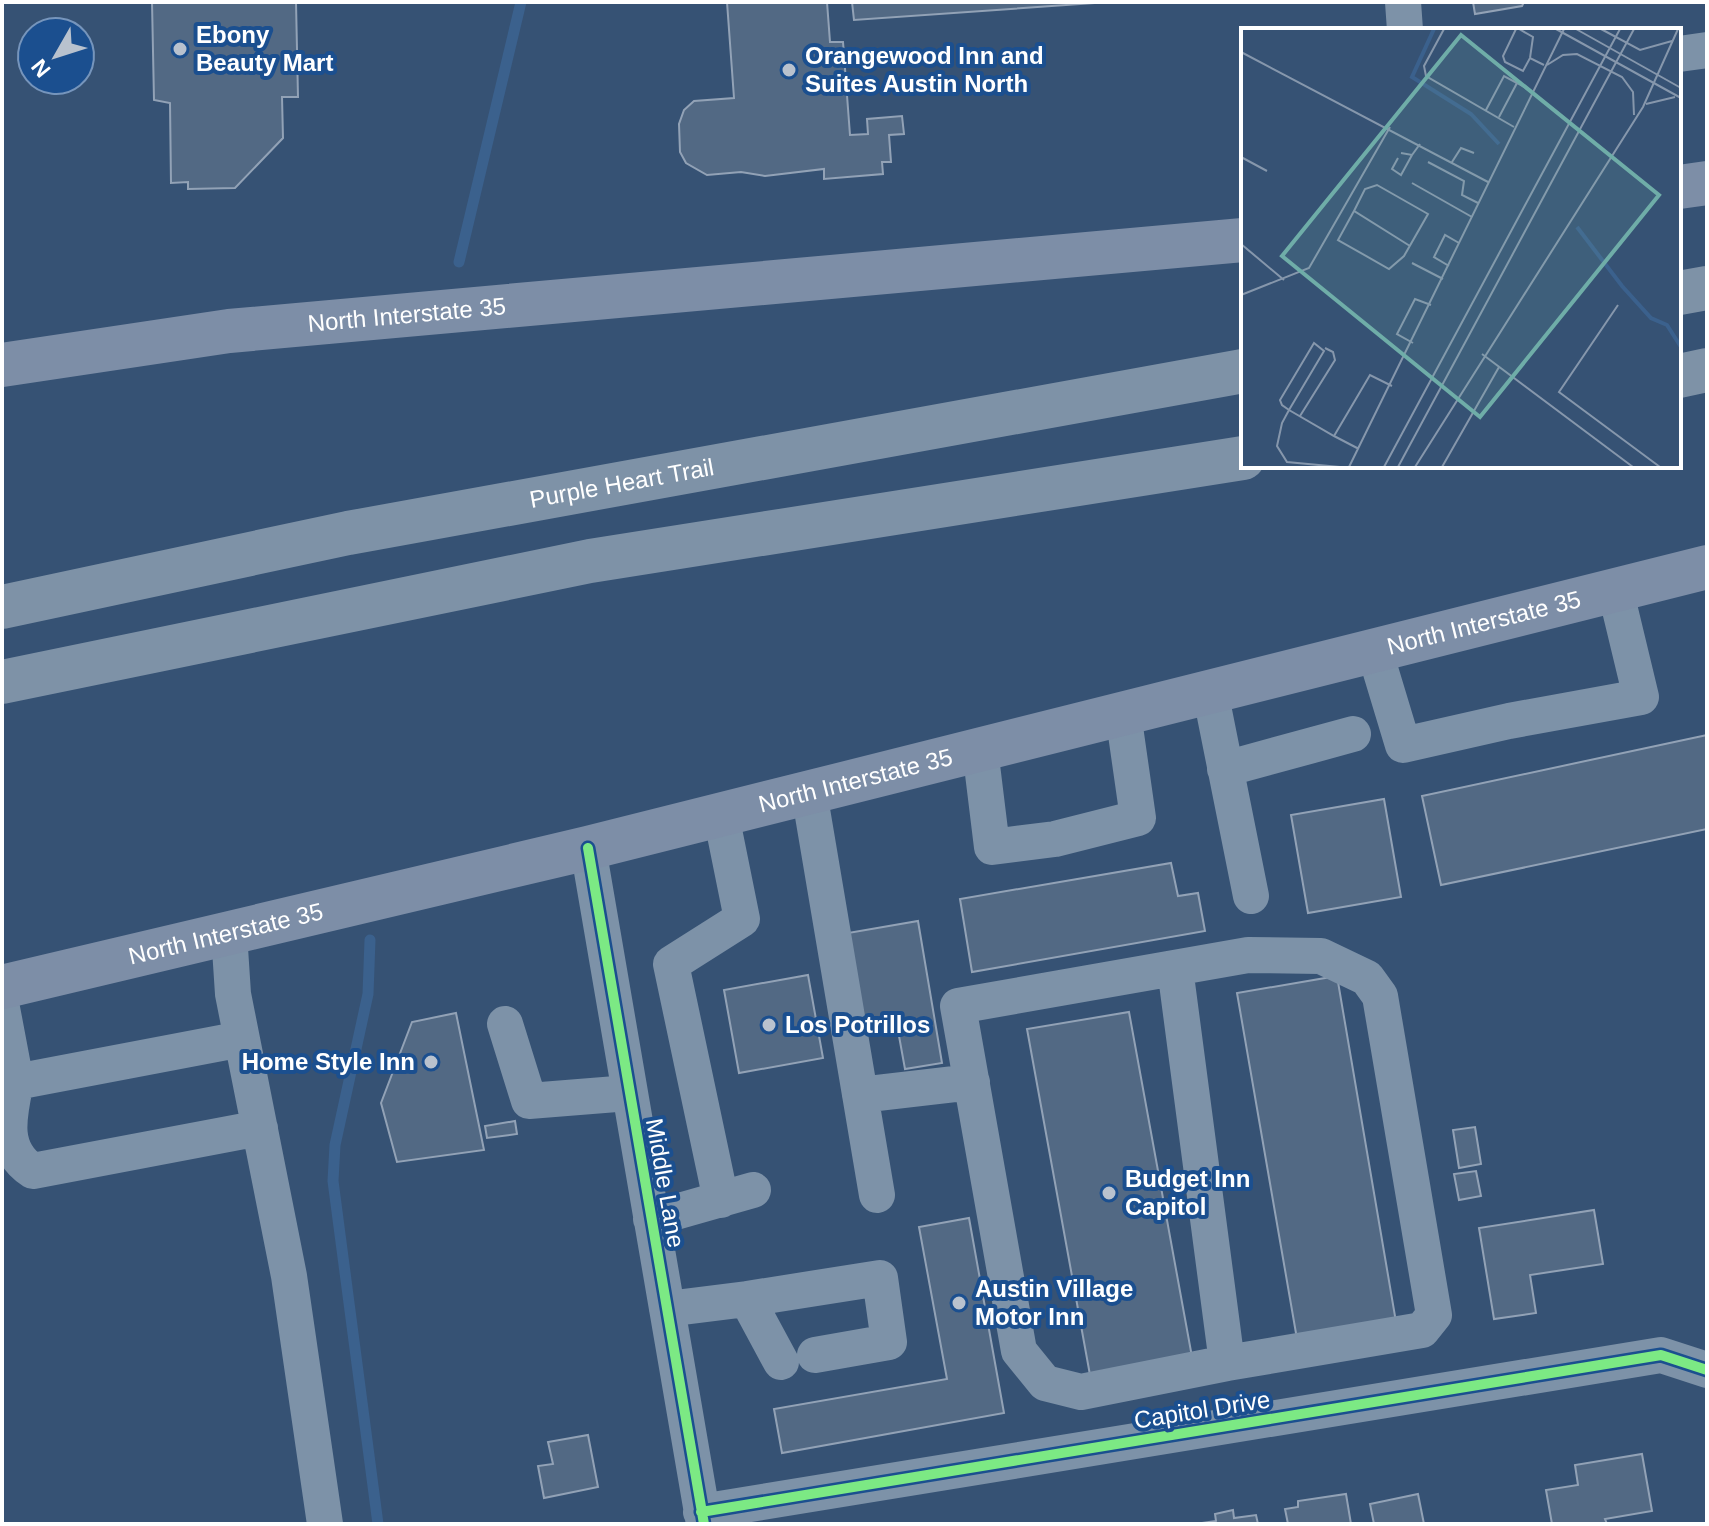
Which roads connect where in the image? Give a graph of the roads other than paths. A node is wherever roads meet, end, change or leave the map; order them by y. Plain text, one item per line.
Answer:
1 (1403, 2) edge
2 (1405, 28) edge
3 (1707, 50) edge
4 (1681, 54) edge
5 (1707, 183) edge
6 (1681, 187) edge
7 (1241, 240) edge
8 (1707, 288) edge
9 (1681, 293) edge
10 (2, 365) edge
11 (1707, 370) edge
12 (1241, 371) edge
13 (1681, 376) edge
14 (1241, 458) edge
15 (1707, 567) edge
16 (1615, 589) junction
17 (2, 607) edge
18 (1374, 649) junction
19 (2, 682) edge
20 (1210, 691) junction
21 (1123, 713) junction
22 (1353, 734) dead end
23 (980, 749) junction
24 (1225, 769) junction
25 (809, 792) junction
26 (721, 815) junction
27 (588, 848) junction
28 (1251, 896) dead end
29 (229, 933) junction
30 (1175, 968) junction
31 (2, 987) edge
32 (2, 1008) edge
33 (505, 1024) dead end
34 (242, 1039) junction
35 (16, 1082) junction
36 (972, 1082) junction
37 (629, 1093) junction
38 (860, 1095) junction
39 (260, 1128) junction
40 (877, 1195) dead end
41 (651, 1219) junction
42 (747, 1299) junction
43 (667, 1309) junction
44 (1227, 1363) junction
45 (1707, 1370) edge
46 (703, 1518) edge
47 (325, 1524) edge

1 - 2 street
3 - 4 street
5 - 6 main road
7 - 10 main road, North Interstate 35
8 - 9 highway
11 - 13 highway
12 - 17 highway, Purple Heart Trail
14 - 19 highway
15 - 16 main road, North Interstate 35
16 - 18 main road, North Interstate 35
16 - 18 street
18 - 20 main road, North Interstate 35
20 - 21 main road, North Interstate 35
20 - 24 street
21 - 23 main road, North Interstate 35
21 - 23 street
22 - 24 street
23 - 25 main road, North Interstate 35
24 - 28 street
25 - 26 main road, North Interstate 35
25 - 38 street
26 - 27 main road, North Interstate 35
26 - 41 street
27 - 29 main road, North Interstate 35
27 - 37 street, Middle Lane
29 - 31 main road, North Interstate 35
29 - 34 street
30 - 36 street
30 - 44 street
30 - 44 street
32 - 35 street
33 - 37 street
34 - 35 street
34 - 39 street
35 - 39 street
36 - 38 street
36 - 44 street
37 - 41 street, Middle Lane
38 - 40 street
39 - 47 street
41 - 43 street, Middle Lane
42 - 42 street
42 - 43 street
43 - 46 street, Middle Lane
45 - 46 street, Capitol Drive

